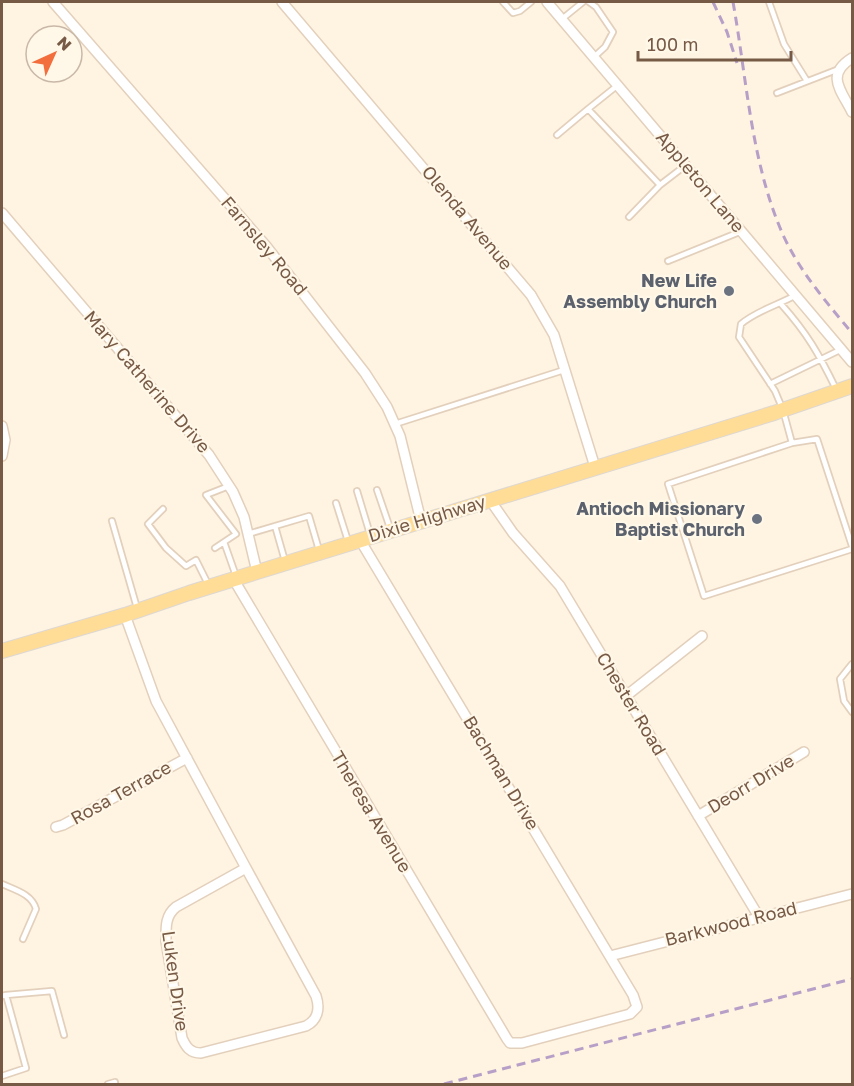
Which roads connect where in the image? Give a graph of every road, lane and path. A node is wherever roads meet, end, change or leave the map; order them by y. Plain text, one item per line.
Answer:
1 (53, 2) edge
2 (282, 2) edge
3 (503, 2) edge
4 (531, 2) edge
5 (547, 2) edge
6 (583, 2) edge
7 (589, 2) edge
8 (769, 2) edge
9 (562, 19) junction
10 (594, 57) junction
11 (852, 58) edge
12 (839, 69) junction
13 (807, 81) junction
14 (618, 85) junction
15 (777, 93) dead end
16 (588, 109) junction
17 (852, 112) edge
18 (557, 135) dead end
19 (686, 165) junction
20 (660, 185) junction
21 (2, 213) edge
22 (629, 217) dead end
23 (742, 231) junction
24 (668, 261) dead end
25 (796, 295) junction
26 (781, 304) junction
27 (842, 349) junction
28 (821, 358) junction
29 (852, 362) edge
30 (565, 369) junction
31 (770, 384) junction
32 (852, 386) edge
33 (837, 392) junction
34 (783, 410) junction
35 (395, 424) junction
36 (2, 426) edge
37 (792, 443) junction
38 (2, 456) edge
39 (595, 467) junction
40 (230, 486) junction
41 (377, 490) dead end
42 (357, 491) dead end
43 (490, 500) junction
44 (336, 503) dead end
45 (163, 509) dead end
46 (112, 521) dead end
47 (421, 521) junction
48 (275, 526) junction
49 (391, 530) junction
50 (248, 534) junction
51 (360, 540) junction
52 (224, 542) junction
53 (215, 548) dead end
54 (852, 548) edge
55 (320, 552) junction
56 (286, 563) junction
57 (257, 572) junction
58 (235, 579) junction
59 (210, 587) junction
60 (131, 613) junction
61 (702, 636) dead end
62 (2, 651) edge
63 (852, 664) edge
64 (626, 696) junction
65 (852, 712) edge
66 (804, 752) dead end
67 (187, 758) junction
68 (698, 816) junction
69 (56, 827) dead end
70 (246, 868) junction
71 (2, 884) edge
72 (852, 894) edge
73 (759, 917) junction
74 (23, 939) dead end
75 (610, 956) junction
76 (4, 996) edge
77 (637, 1007) joint
78 (64, 1035) dead end
79 (2, 1076) edge
80 (116, 1082) dead end
81 (108, 1084) edge

1 - 35 street, Farnsley Road
2 - 30 street, Olenda Avenue
3 - 4 lane
5 - 9 street, Appleton Lane
6 - 9 lane
7 - 10 lane
8 - 13 lane
9 - 10 street, Appleton Lane
10 - 14 street, Appleton Lane
11 - 12 street
12 - 13 lane
12 - 17 street
13 - 15 lane
14 - 16 lane
14 - 19 street, Appleton Lane
16 - 18 lane
16 - 20 lane
19 - 20 lane
19 - 23 street, Appleton Lane
20 - 22 lane
21 - 40 street, Mary Catherine Drive
23 - 24 lane
23 - 25 street, Appleton Lane
25 - 26 lane
25 - 27 street, Appleton Lane
26 - 28 lane
26 - 31 lane
27 - 28 lane
27 - 29 street, Appleton Lane
28 - 31 lane
28 - 33 lane
30 - 35 lane
30 - 39 street, Olenda Avenue
31 - 34 lane
32 - 33 main road, Dixie Highway
33 - 34 main road, Dixie Highway
34 - 37 lane
34 - 39 main road, Dixie Highway
35 - 47 street, Farnsley Road
36 - 38 street
37 - 54 lane
37 - 54 lane
39 - 43 main road, Dixie Highway
40 - 50 street, Mary Catherine Drive
40 - 52 lane
41 - 49 lane
42 - 51 lane
43 - 47 main road, Dixie Highway
43 - 64 street, Chester Road
44 - 51 lane
45 - 59 lane
46 - 60 lane
47 - 49 main road, Dixie Highway
48 - 50 lane
48 - 55 lane
48 - 56 lane
49 - 51 main road, Dixie Highway
50 - 57 street, Mary Catherine Drive
51 - 55 main road, Dixie Highway
51 - 75 street, Bachman Drive
52 - 53 lane
52 - 58 lane
55 - 56 main road, Dixie Highway
56 - 57 main road, Dixie Highway
57 - 58 main road, Dixie Highway
58 - 59 main road, Dixie Highway
58 - 77 street, Theresa Avenue
59 - 60 main road, Dixie Highway
60 - 62 main road, Dixie Highway
60 - 67 street, Luken Drive
61 - 64 street
63 - 65 lane
64 - 68 street, Chester Road
66 - 68 street, Deorr Drive
67 - 69 street, Rosa Terrace
67 - 70 street, Luken Drive
68 - 73 street, Chester Road
70 - 70 street, Luken Drive
71 - 74 lane
72 - 73 street, Barkwood Road
73 - 75 street, Barkwood Road
75 - 77 street, Bachman Drive
76 - 78 lane
76 - 79 lane
80 - 81 lane

